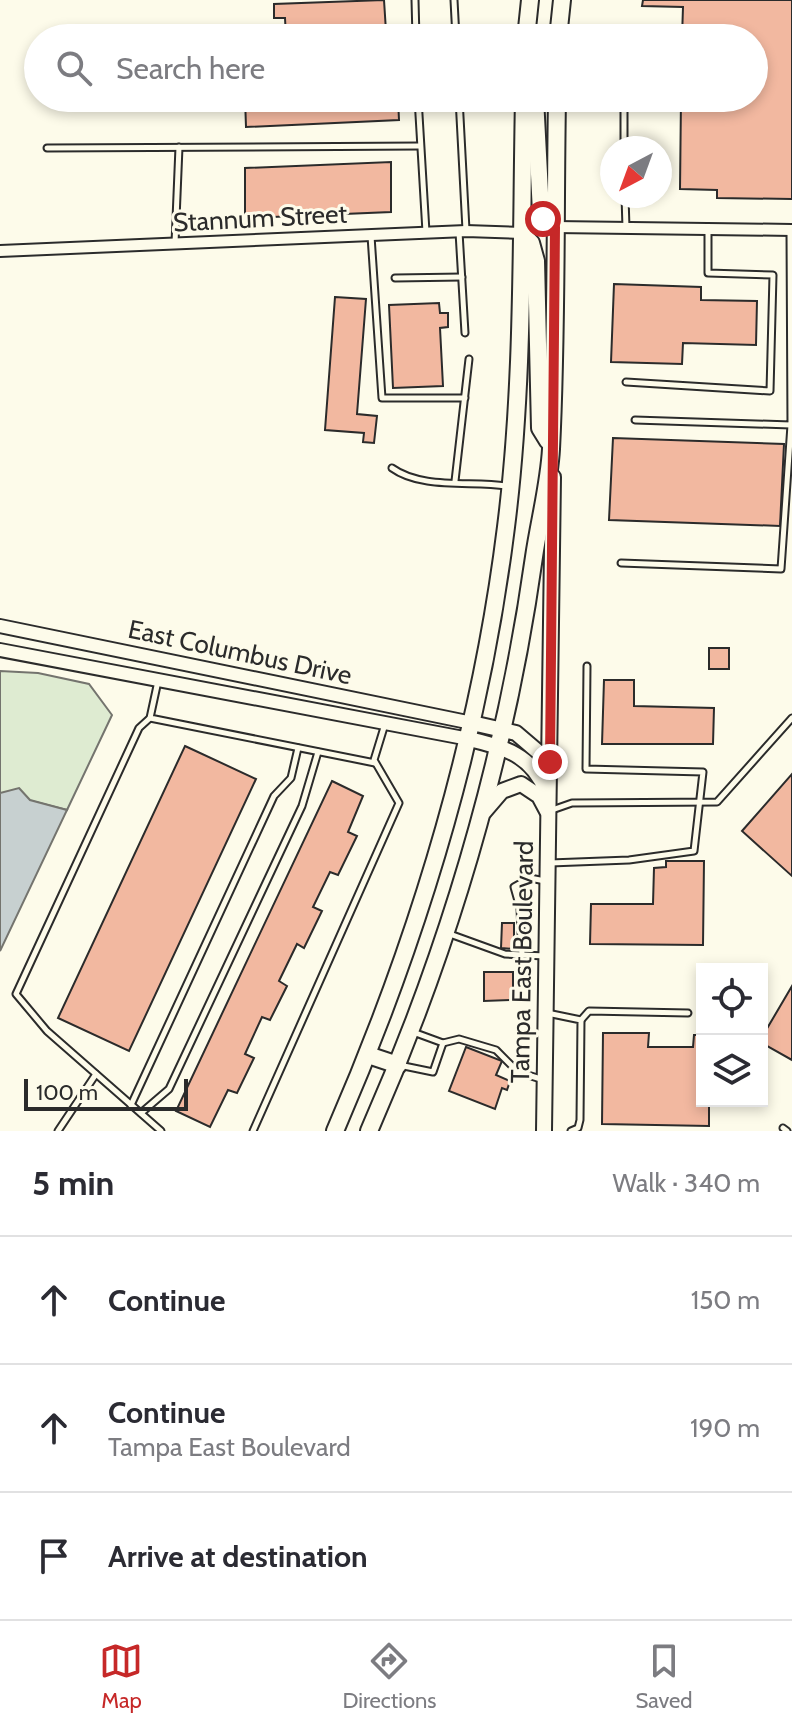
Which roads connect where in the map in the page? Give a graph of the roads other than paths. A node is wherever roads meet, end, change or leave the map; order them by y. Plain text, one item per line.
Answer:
1 (415, 0) edge
2 (454, 0) edge
3 (530, 0) edge
4 (562, 0) edge
5 (416, 24) edge
6 (455, 24) edge
7 (529, 24) edge
8 (559, 24) edge
9 (419, 112) edge
10 (459, 112) edge
11 (524, 112) edge
12 (536, 112) edge
13 (557, 112) edge
14 (624, 112) edge
15 (624, 136) edge
16 (420, 146) junction
17 (179, 147) junction
18 (47, 148) dead end
19 (625, 208) edge
20 (555, 227) junction
21 (626, 229) junction
22 (708, 229) junction
23 (791, 230) edge
24 (463, 231) junction
25 (426, 233) junction
26 (521, 233) junction
27 (371, 235) junction
28 (175, 244) junction
29 (0, 251) edge
30 (462, 277) junction
31 (395, 278) dead end
32 (465, 333) dead end
33 (469, 359) dead end
34 (626, 382) dead end
35 (465, 398) junction
36 (635, 420) dead end
37 (791, 425) edge
38 (551, 449) junction
39 (392, 468) dead end
40 (455, 481) junction
41 (510, 486) junction
42 (621, 563) dead end
43 (0, 626) edge
44 (0, 650) edge
45 (162, 658) junction
46 (587, 666) dead end
47 (158, 681) junction
48 (150, 718) junction
49 (792, 718) edge
50 (386, 723) junction
51 (470, 731) junction
52 (501, 738) junction
53 (298, 748) junction
54 (318, 752) junction
55 (550, 762) junction
56 (376, 763) junction
57 (547, 793) junction
58 (700, 802) junction
59 (547, 811) junction
60 (484, 812) junction
61 (547, 863) junction
62 (547, 882) junction
63 (447, 933) junction
64 (522, 955) junction
65 (546, 956) junction
66 (545, 1013) junction
67 (688, 1013) dead end
68 (581, 1020) junction
69 (411, 1032) junction
70 (443, 1043) junction
71 (368, 1055) junction
72 (398, 1065) junction
73 (96, 1074) junction
74 (545, 1081) junction
75 (131, 1105) junction
76 (141, 1113) junction
77 (58, 1131) edge
78 (161, 1131) edge
79 (253, 1131) edge
80 (335, 1131) edge
81 (369, 1131) edge
82 (544, 1131) edge
83 (571, 1131) edge

1 - 5 lane
2 - 6 lane
3 - 7 main road
4 - 8 main road
9 - 16 lane
10 - 24 lane
11 - 26 main road
12 - 20 main road
13 - 20 main road
14 - 15 lane
16 - 17 lane
16 - 25 lane
17 - 18 lane
17 - 28 lane
19 - 21 lane
20 - 21 street
20 - 38 main road
21 - 22 street
22 - 23 street
22 - 34 lane
23 - 37 lane
24 - 25 street, Stannum Street
24 - 26 street, Stannum Street
24 - 30 lane
25 - 27 street, Stannum Street
26 - 38 main road
26 - 41 main road
27 - 28 street, Stannum Street
27 - 35 lane
28 - 29 street, Stannum Street
30 - 31 lane
30 - 32 lane
33 - 35 lane
35 - 40 lane
36 - 37 lane
37 - 42 lane
38 - 52 main road
38 - 55 main road, Tampa East Boulevard
39 - 40 lane
40 - 41 lane
41 - 51 main road
43 - 45 street, East Columbus Drive
44 - 47 street, East Columbus Drive
45 - 47 street
45 - 51 street, East Columbus Drive
46 - 58 lane
47 - 48 lane
47 - 50 street, East Columbus Drive
48 - 53 lane
48 - 73 lane
49 - 58 lane
50 - 51 street, East Columbus Drive
50 - 56 lane
51 - 52 main road
51 - 71 main road
52 - 55 main road
52 - 57 main road
52 - 60 main road
53 - 54 lane
53 - 75 lane
54 - 56 lane
54 - 76 lane
55 - 57 main road, Tampa East Boulevard
56 - 79 lane
57 - 59 main road, Tampa East Boulevard
58 - 59 lane
58 - 61 lane
59 - 60 main road
59 - 61 main road, Tampa East Boulevard
60 - 63 main road
61 - 62 main road, Tampa East Boulevard
62 - 64 lane
62 - 65 main road, Tampa East Boulevard
63 - 64 lane
63 - 69 main road
64 - 65 lane
65 - 66 main road, Tampa East Boulevard
66 - 68 lane
66 - 74 main road, Tampa East Boulevard
67 - 68 lane
68 - 83 lane
69 - 70 lane
69 - 72 main road
70 - 72 lane
70 - 74 lane
71 - 72 main road
71 - 80 main road
72 - 81 main road
73 - 75 lane
73 - 77 lane
74 - 82 main road, Tampa East Boulevard
75 - 76 lane
76 - 78 lane

